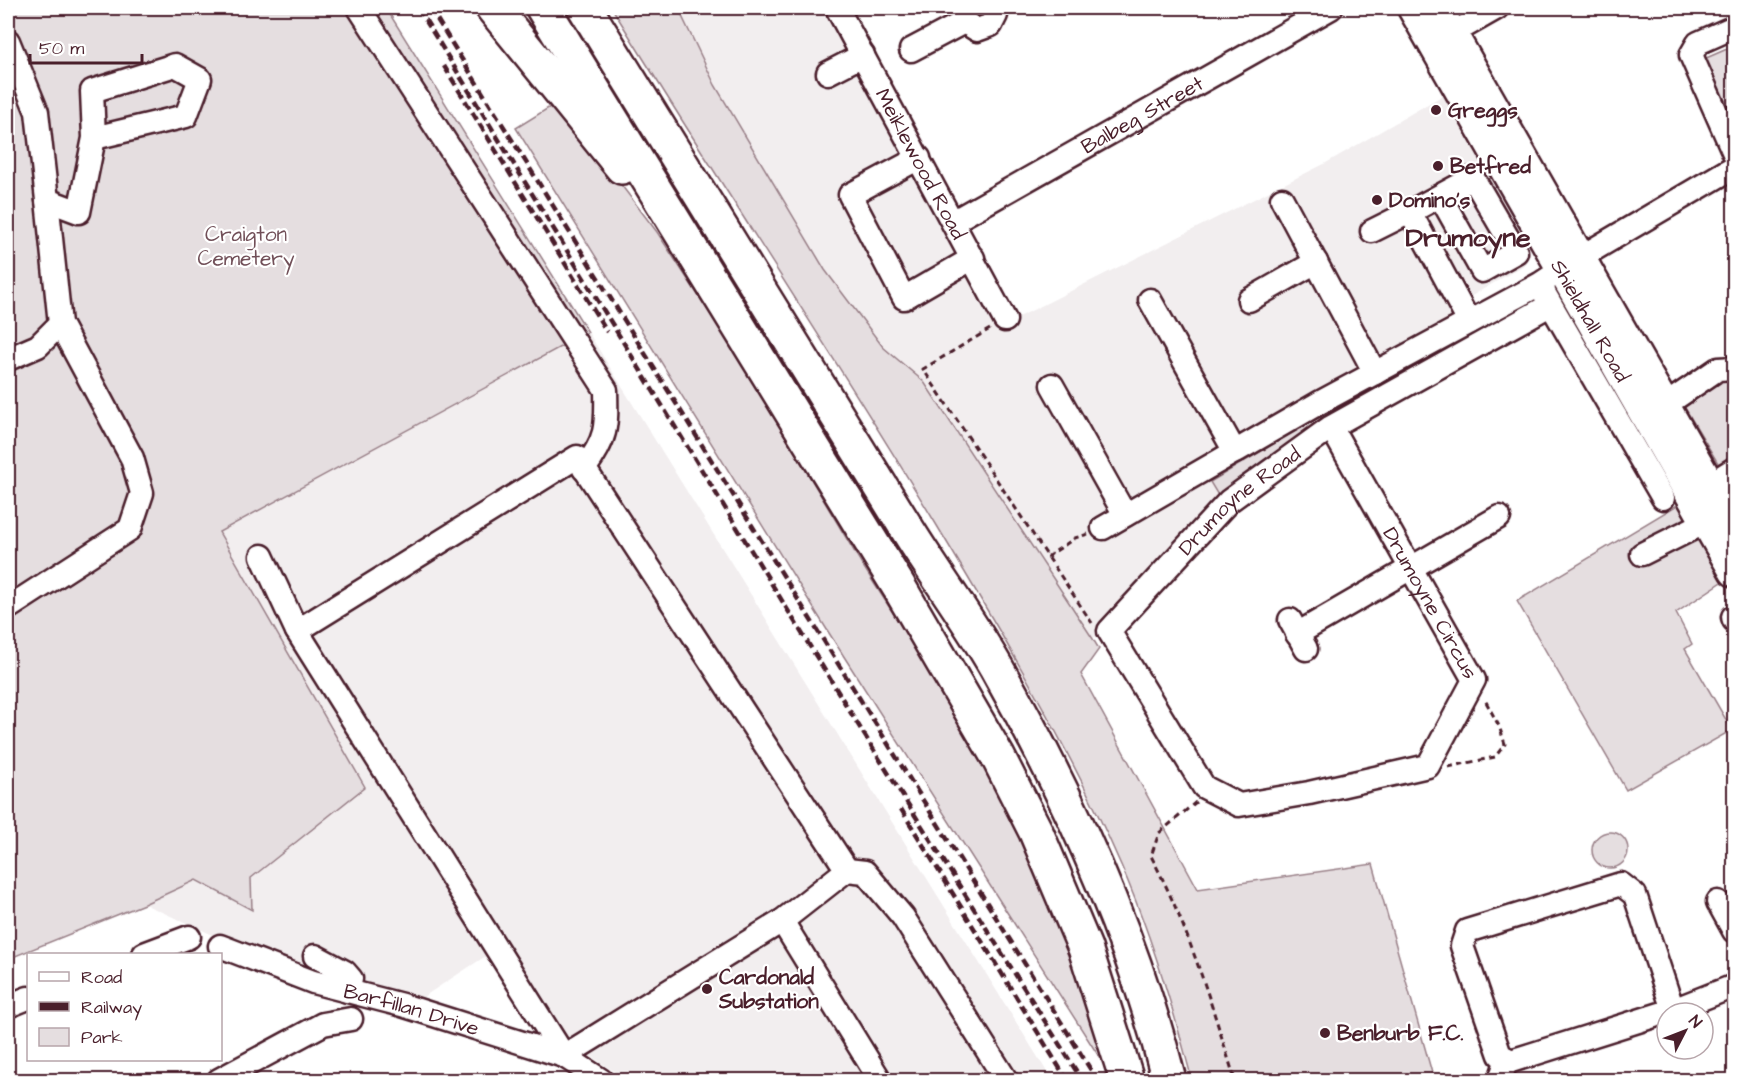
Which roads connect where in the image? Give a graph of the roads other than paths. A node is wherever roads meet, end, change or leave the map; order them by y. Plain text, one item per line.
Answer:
1 (359, 8) edge
2 (493, 8) edge
3 (543, 8) edge
4 (585, 8) edge
5 (837, 8) edge
6 (995, 8) edge
7 (1330, 8) edge
8 (1412, 8) edge
9 (1438, 8) edge
10 (1497, 8) edge
11 (963, 15) edge
12 (1734, 27) edge
13 (1453, 33) junction
14 (8, 41) edge
15 (912, 50) dead end
16 (863, 55) junction
17 (828, 73) dead end
18 (94, 138) junction
19 (1734, 153) edge
20 (919, 158) junction
21 (1734, 167) edge
22 (1440, 196) dead end
23 (1282, 199) dead end
24 (47, 200) junction
25 (1410, 212) junction
26 (954, 222) junction
27 (1372, 231) dead end
28 (973, 258) junction
29 (1316, 262) junction
30 (1561, 270) junction
31 (717, 293) junction
32 (1150, 300) dead end
33 (1249, 300) dead end
34 (1550, 304) junction
35 (1005, 320) road end
36 (1469, 322) junction
37 (60, 324) junction
38 (8, 358) edge
39 (1734, 368) edge
40 (1375, 373) junction
41 (1052, 385) dead end
42 (1664, 406) junction
43 (1331, 427) junction
44 (1235, 452) junction
45 (584, 469) junction
46 (1734, 469) edge
47 (1710, 484) junction
48 (1663, 498) dead end
49 (1125, 515) junction
50 (1500, 517) dead end
51 (1706, 522) junction
52 (1734, 526) edge
53 (1103, 528) road end
54 (1642, 554) dead end
55 (262, 556) dead end
56 (1411, 567) junction
57 (1734, 572) edge
58 (8, 608) edge
59 (297, 631) junction
60 (1297, 634) dead end
61 (1428, 766) joint
62 (847, 870) junction
63 (782, 921) junction
64 (189, 937) dead end
65 (220, 946) dead end
66 (147, 953) edge
67 (315, 956) dead end
68 (1734, 986) edge
69 (348, 991) junction
70 (27, 998) edge
71 (1670, 1001) edge
72 (1696, 1001) edge
73 (8, 1006) edge
74 (1655, 1016) edge
75 (351, 1018) dead end
76 (564, 1056) junction
77 (1507, 1059) junction
78 (219, 1080) edge
79 (601, 1080) edge
80 (880, 1080) edge
81 (1006, 1080) edge
82 (1127, 1080) edge
83 (1169, 1080) edge
84 (1500, 1080) edge

1 - 45 street
2 - 31 highway
3 - 31 highway
4 - 83 highway
5 - 16 street, Meiklewood Road
6 - 11 street
7 - 26 street, Balbeg Street
8 - 30 main road, Shieldhall Road
9 - 13 main road, Shieldhall Road
10 - 13 street
11 - 15 street
12 - 19 street
13 - 30 main road, Shieldhall Road
14 - 24 street
16 - 17 street
16 - 20 street, Meiklewood Road
18 - 18 street
18 - 24 street
20 - 26 street, Meiklewood Road
20 - 28 street
21 - 30 street, Drumoyne Road
22 - 25 street
23 - 29 street
24 - 37 street
25 - 27 street
25 - 36 street
26 - 28 street, Meiklewood Road
28 - 35 street, Meiklewood Road
29 - 33 street
29 - 40 street
30 - 34 street, Shieldhall Road
30 - 36 street, Drumoyne Road
30 - 42 main road, Shieldhall Road
30 - 51 main road, Shieldhall Road
31 - 82 highway
32 - 44 street
34 - 43 street, Drumoyne Road
34 - 48 street, Shieldhall Road
36 - 40 street, Drumoyne Road
37 - 38 street
37 - 58 street
39 - 42 street
40 - 44 street, Drumoyne Road
41 - 49 street
42 - 47 main road, Shieldhall Road
43 - 56 street, Drumoyne Circus
43 - 61 street, Drumoyne Road
44 - 49 street, Drumoyne Road
45 - 59 street
45 - 62 street
46 - 47 street
47 - 52 main road, Shieldhall Road
49 - 53 street, Drumoyne Road
50 - 56 street
51 - 54 street
51 - 57 main road, Shieldhall Road
55 - 59 street
56 - 60 street
56 - 61 street, Drumoyne Circus
59 - 76 street
62 - 63 street
62 - 81 street
63 - 76 street
63 - 80 street
64 - 66 street
65 - 69 street, Barfillan Drive
67 - 69 street
68 - 72 street
69 - 76 street, Barfillan Drive
70 - 73 street
71 - 77 street
74 - 77 street
75 - 78 street, Barfillan Drive
76 - 79 street, Barfillan Drive
77 - 84 street

